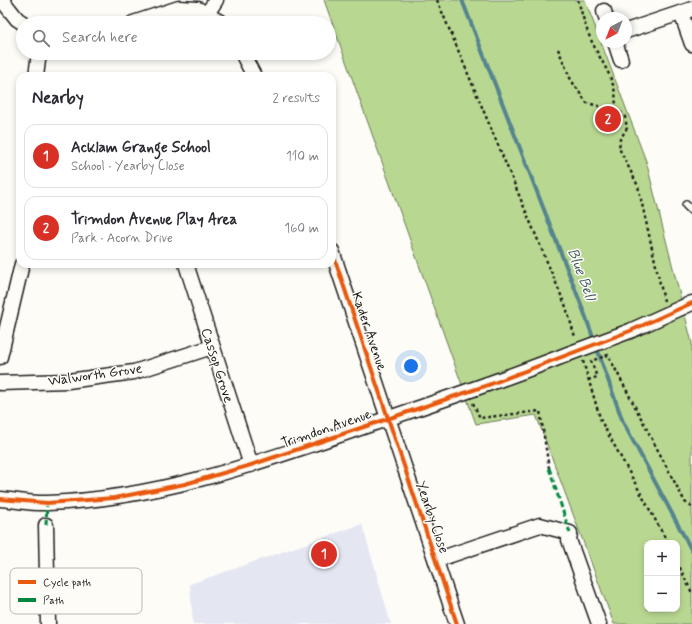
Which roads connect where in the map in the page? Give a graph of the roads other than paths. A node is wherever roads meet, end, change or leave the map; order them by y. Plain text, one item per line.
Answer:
1 (2, 0) edge
2 (216, 0) edge
3 (687, 11) edge
4 (207, 14) junction
5 (154, 16) edge
6 (210, 16) edge
7 (16, 18) edge
8 (632, 29) edge
9 (692, 44) edge
10 (617, 48) edge
11 (38, 60) edge
12 (246, 60) edge
13 (621, 60) dead end
14 (37, 72) edge
15 (252, 72) edge
16 (686, 205) dead end
17 (692, 211) edge
18 (336, 264) edge
19 (21, 268) edge
20 (187, 268) edge
21 (692, 303) edge
22 (212, 347) junction
23 (0, 357) edge
24 (0, 383) edge
25 (388, 418) junction
26 (252, 465) junction
27 (0, 499) edge
28 (46, 525) dead end
29 (436, 560) junction
30 (47, 568) edge
31 (48, 614) edge
32 (48, 624) edge
33 (457, 624) edge
34 (599, 624) edge

1 - 7 street
2 - 4 street
3 - 8 street
3 - 9 street
4 - 5 street
4 - 6 street
10 - 13 street
11 - 14 street
12 - 15 street
16 - 17 lane
18 - 25 street, Kader Avenue
19 - 23 street
20 - 22 street, Cassop Grove
21 - 25 street, Trimdon Avenue, bridge
22 - 24 street, Walworth Grove
22 - 26 street, Cassop Grove
25 - 26 street, Trimdon Avenue
25 - 29 street, Yearby Close
26 - 27 street, Trimdon Avenue
28 - 30 street
29 - 33 street, Yearby Close
29 - 34 street
31 - 32 street

